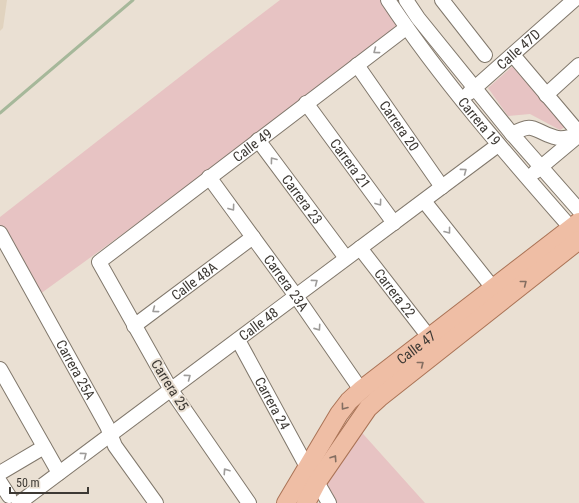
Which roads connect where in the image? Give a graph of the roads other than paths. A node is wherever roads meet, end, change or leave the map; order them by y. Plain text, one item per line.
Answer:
1 (388, 0) edge
2 (406, 0) edge
3 (442, 0) edge
4 (574, 0) edge
5 (406, 28) junction
6 (485, 55) dead end
7 (513, 55) junction
8 (357, 65) junction
9 (579, 65) edge
10 (476, 88) junction
11 (546, 95) junction
12 (462, 99) junction
13 (306, 103) junction
14 (512, 134) junction
15 (579, 134) edge
16 (258, 140) junction
17 (498, 145) junction
18 (541, 167) junction
19 (209, 177) junction
20 (528, 178) junction
21 (442, 187) junction
22 (424, 201) junction
23 (579, 210) edge
24 (394, 223) junction
25 (577, 232) edge
26 (0, 233) edge
27 (253, 237) junction
28 (360, 248) junction
29 (346, 258) junction
30 (99, 262) joint
31 (493, 288) junction
32 (296, 296) junction
33 (134, 326) junction
34 (439, 336) junction
35 (238, 340) junction
36 (0, 369) edge
37 (171, 390) junction
38 (361, 390) junction
39 (110, 435) junction
40 (44, 447) junction
41 (307, 467) junction
42 (0, 473) edge
43 (59, 474) junction
44 (0, 482) edge
45 (318, 482) junction
46 (18, 501) edge
47 (154, 502) edge
48 (248, 503) edge
49 (286, 503) edge
50 (306, 503) edge
51 (329, 503) edge

1 - 5 street, Carrera 19
2 - 10 street, Carrera 19
3 - 6 street
4 - 7 street, Calle 47D
5 -> 8 street, Calle 49
5 - 12 street, Carrera 19
7 - 10 street, Calle 47D
7 - 11 street
8 - 13 street, Calle 49
8 - 21 street, Carrera 20
9 - 11 street
10 - 12 street, Calle 47D
10 - 14 street, Carrera 19
11 - 15 street
12 - 17 street, Carrera 19
13 - 16 street, Calle 49
13 -> 24 street, Carrera 21
14 - 15 street
14 - 18 street, Carrera 19
15 - 18 street
16 - 19 street, Calle 49
29 -> 16 street, Carrera 23
17 - 20 street, Carrera 19
21 -> 17 street, Calle 48
18 - 20 street
18 - 23 street, Carrera 19
19 -> 27 street, Carrera 23A
19 - 30 street, Calle 49
20 - 25 street, Carrera 19
21 - 22 street, Calle 48
22 - 24 street, Calle 48
22 -> 31 street
24 - 28 street, Calle 48
25 - 31 main road, Calle 47
34 -> 25 main road, Calle 47
26 - 39 street, Carrera 25A
27 - 32 street, Carrera 23A
27 -> 33 street, Calle 48A
28 - 29 street, Calle 48
28 - 34 street, Carrera 22
32 -> 29 street, Calle 48
30 - 33 street, Carrera 25
31 - 34 main road, Calle 47
32 - 35 street, Calle 48
32 -> 38 street, Carrera 23A
33 - 37 street, Carrera 25
34 - 38 main road, Calle 47
45 -> 34 main road, Calle 47
37 -> 35 street, Calle 48
35 - 41 street, Carrera 24
36 - 40 street
37 - 39 street, Calle 48
48 -> 37 street, Carrera 25
38 -> 41 main road, Calle 47
43 -> 39 street, Calle 48
39 - 47 street, Carrera 25A
40 - 42 street
40 - 43 street
41 - 49 main road, Calle 47
43 - 46 street, Calle 48
44 - 46 street
45 - 50 main road, Calle 47
45 - 51 street

